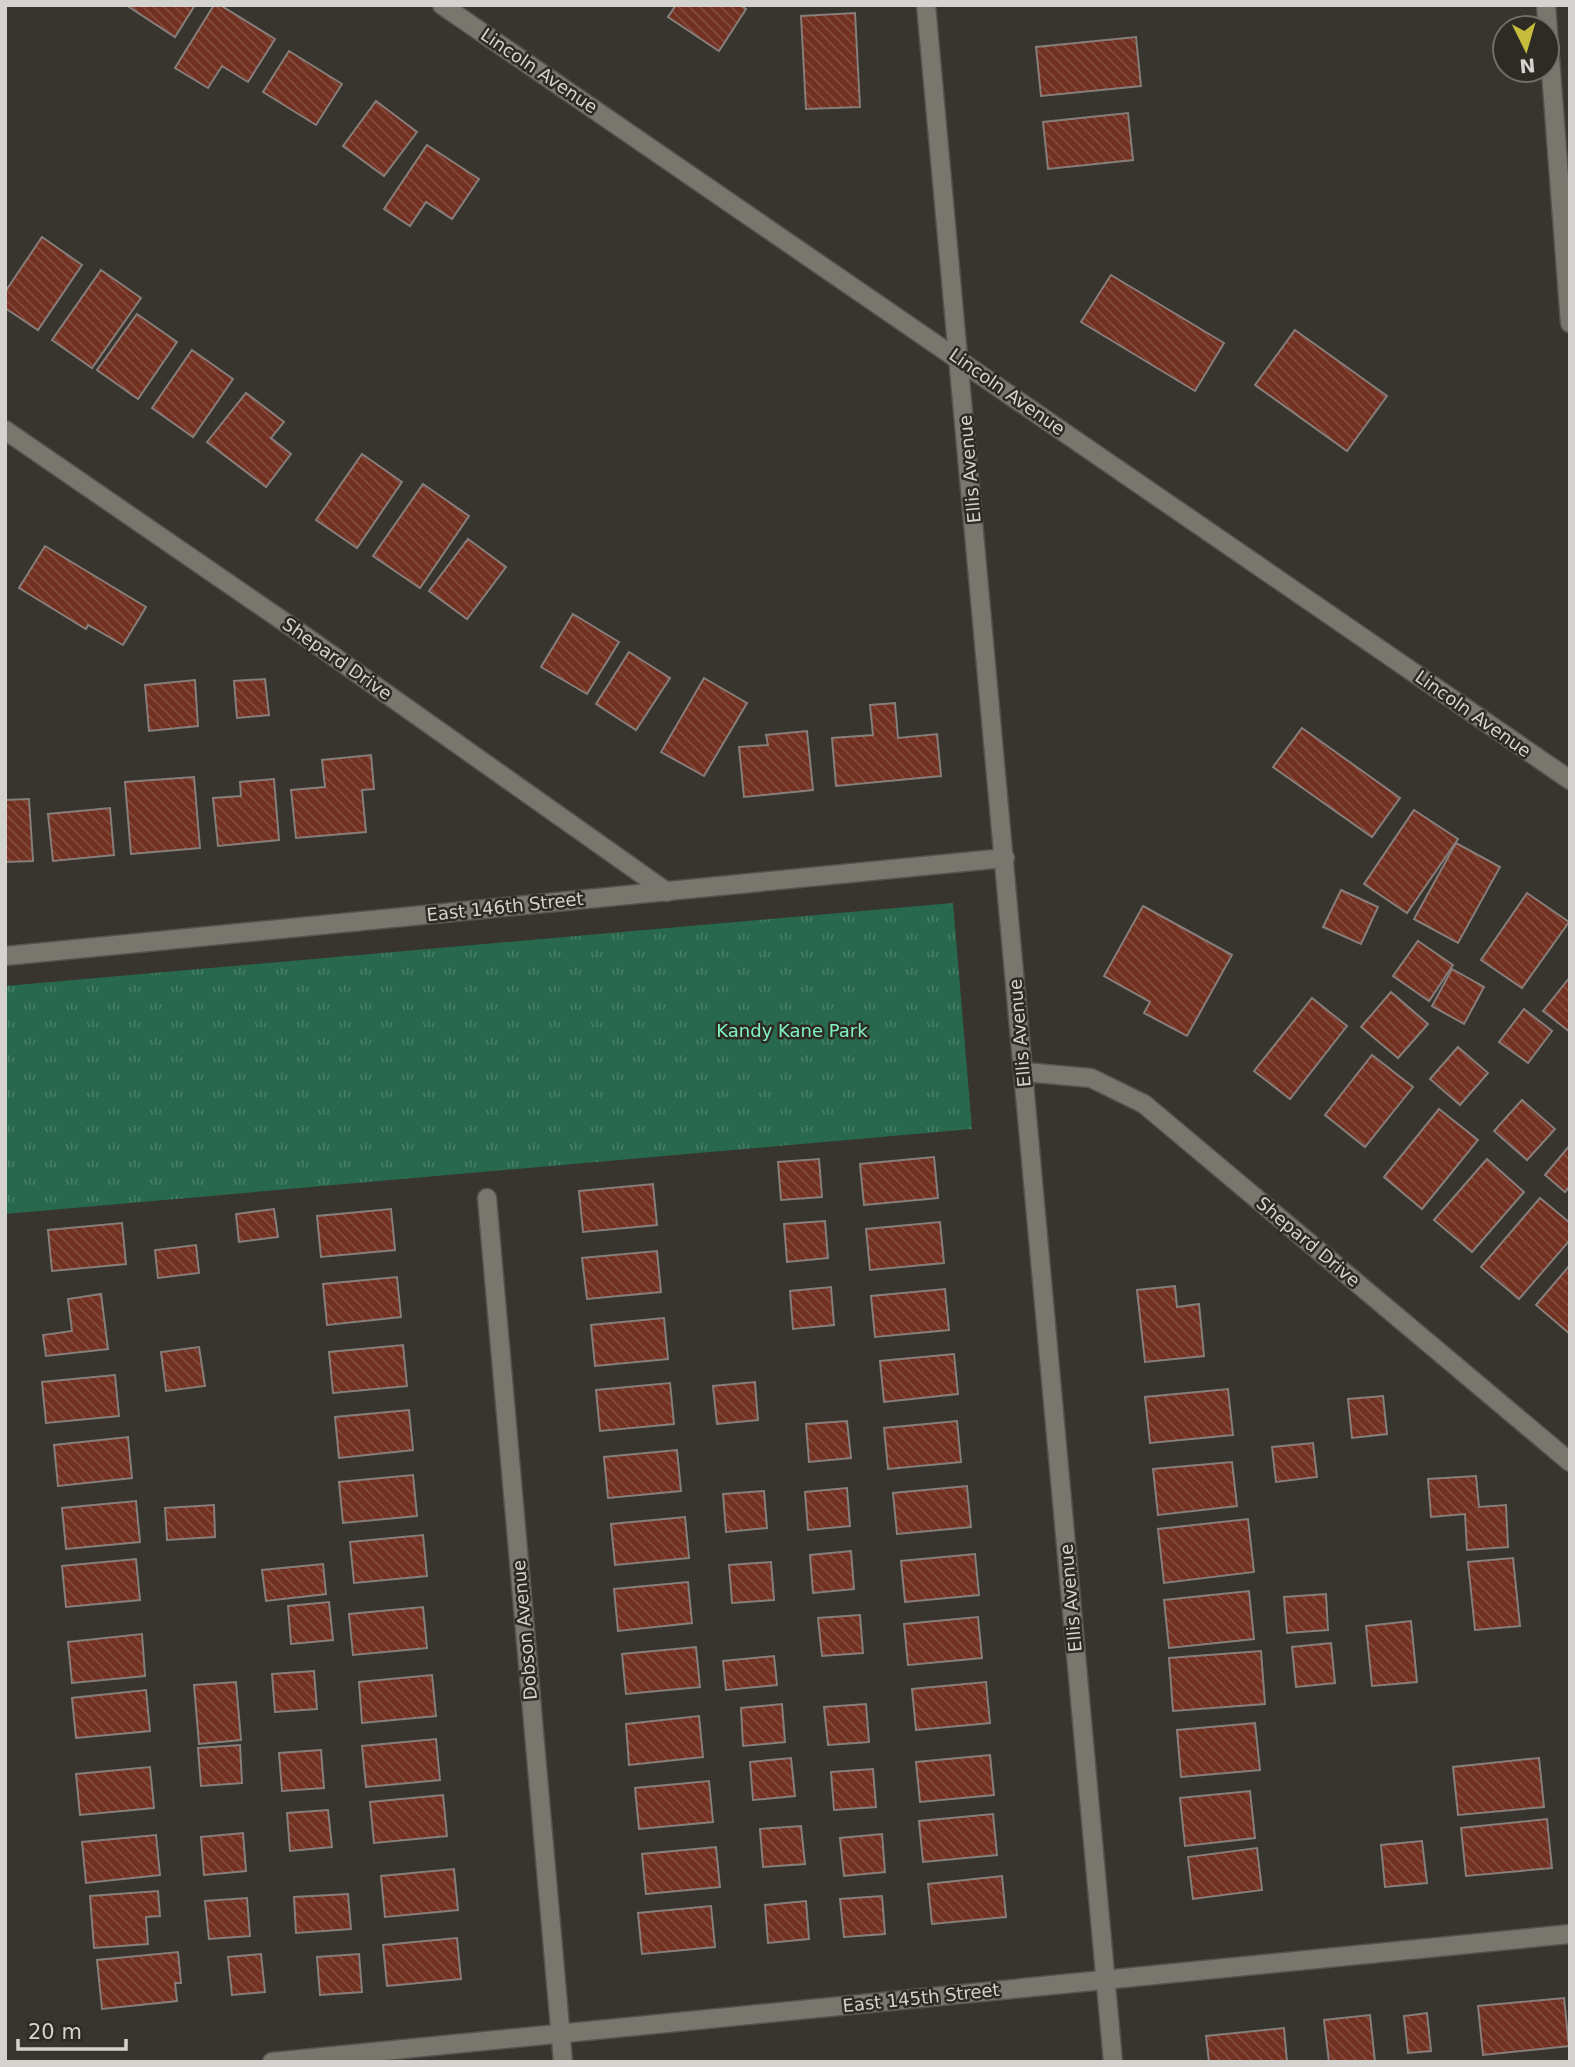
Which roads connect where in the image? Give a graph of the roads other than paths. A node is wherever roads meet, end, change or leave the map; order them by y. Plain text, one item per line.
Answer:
1 (442, 5) edge
2 (926, 5) edge
3 (1546, 5) edge
4 (1570, 323) edge
5 (960, 360) junction
6 (5, 430) edge
7 (1570, 780) edge
8 (1005, 858) junction
9 (667, 892) junction
10 (5, 956) edge
11 (1024, 1072) junction
12 (487, 1198) dead end
13 (1570, 1462) edge
14 (1570, 1934) edge
15 (1105, 1980) junction
16 (561, 2033) junction
17 (272, 2062) edge
18 (564, 2062) edge
19 (1112, 2062) edge

1 - 5 street, Lincoln Avenue
2 - 5 street, Ellis Avenue
3 - 4 street
5 - 7 street, Lincoln Avenue
5 - 8 street, Ellis Avenue
6 - 9 street, Shepard Drive
8 - 9 street, East 146th Street
8 - 11 street, Ellis Avenue
9 - 10 street, East 146th Street
11 - 13 street, Shepard Drive
11 - 15 street, Ellis Avenue
12 - 16 street, Dobson Avenue
14 - 15 street, East 145th Street
15 - 16 street, East 145th Street
15 - 19 street, Ellis Avenue
16 - 17 street, East 145th Street
16 - 18 street, Dobson Avenue

